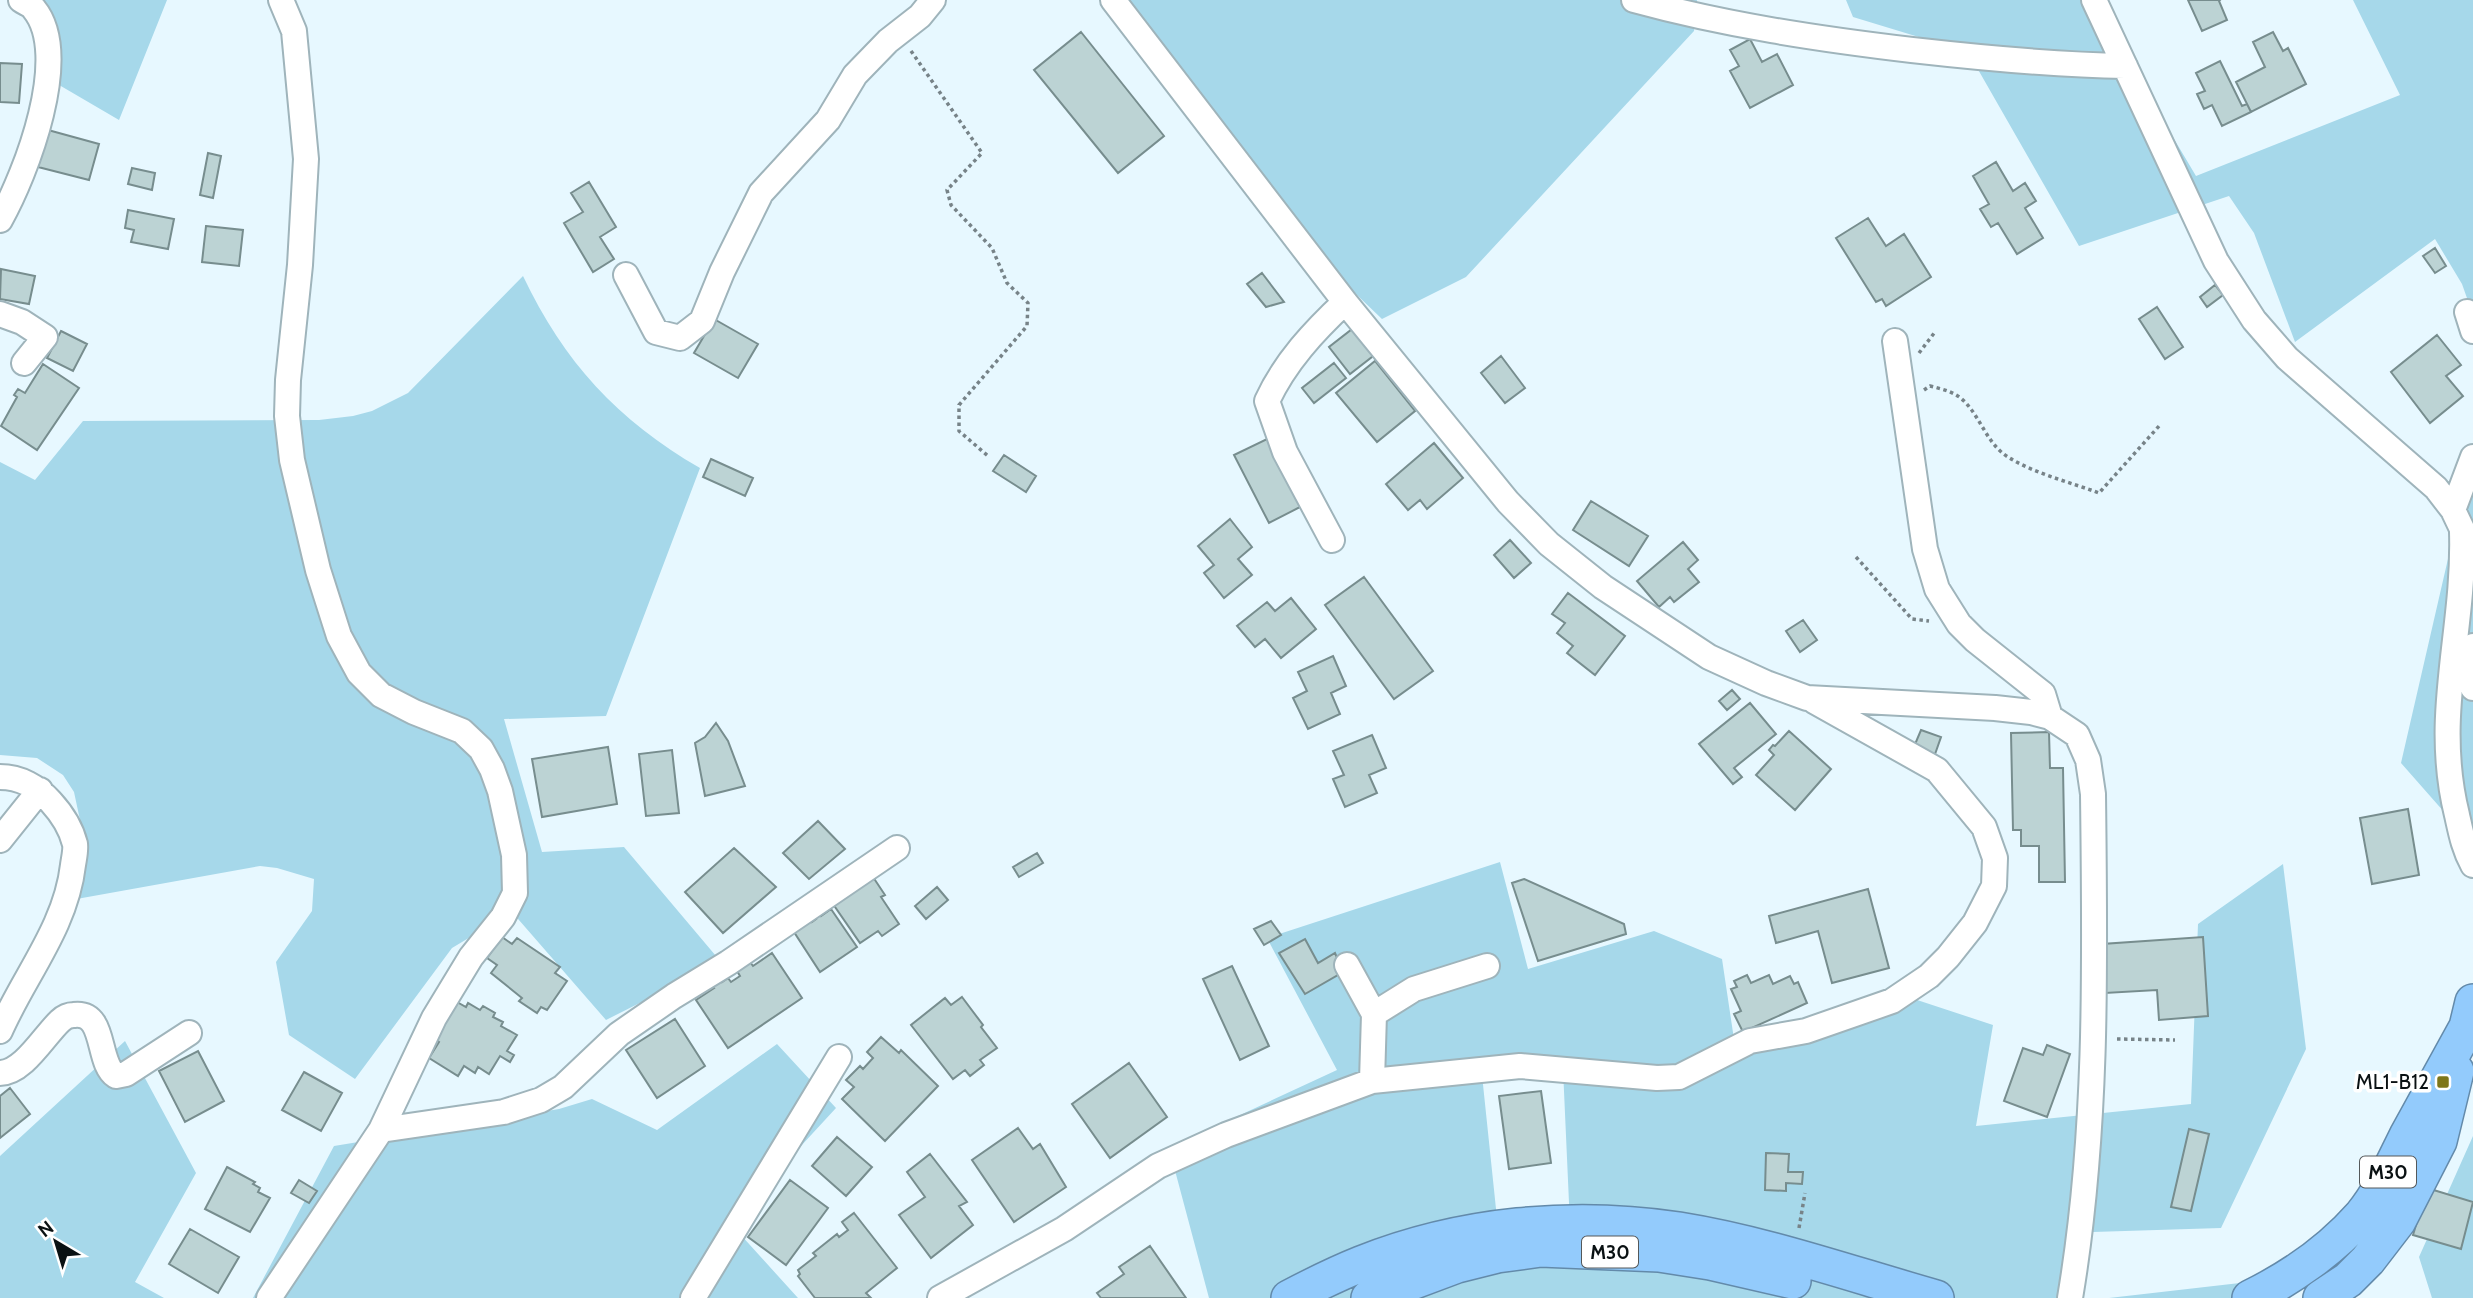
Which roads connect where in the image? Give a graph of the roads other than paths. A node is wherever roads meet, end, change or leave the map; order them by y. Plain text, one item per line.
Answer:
1 (281, 0) edge
2 (933, 0) edge
3 (1113, 0) edge
4 (1634, 0) edge
5 (2094, 0) edge
6 (34, 3) edge
7 (2125, 66) junction
8 (0, 220) edge
9 (626, 275) dead end
10 (1345, 302) junction
11 (0, 314) edge
12 (1895, 341) dead end
13 (24, 363) dead end
14 (2473, 457) edge
15 (2457, 519) junction
16 (1332, 540) dead end
17 (2473, 552) edge
18 (2473, 646) edge
19 (2473, 688) edge
20 (1807, 698) junction
21 (2050, 717) junction
22 (0, 776) edge
23 (40, 790) junction
24 (0, 840) edge
25 (897, 848) dead end
26 (2473, 865) edge
27 (1347, 965) dead end
28 (1487, 966) dead end
29 (1374, 1014) junction
30 (2470, 1015) edge
31 (0, 1031) edge
32 (189, 1033) dead end
33 (839, 1057) dead end
34 (0, 1073) edge
35 (1372, 1081) junction
36 (381, 1130) junction
37 (1850, 1297) edge
38 (269, 1298) edge
39 (693, 1298) edge
40 (940, 1298) edge
41 (1289, 1298) edge
42 (1369, 1298) edge
43 (1936, 1298) edge
44 (2070, 1298) edge
45 (2250, 1298) edge
46 (2321, 1298) edge

1 - 36 street
2 - 9 street
3 - 10 street
4 - 7 street
5 - 7 street
6 - 8 street
7 - 15 street
10 - 16 street
10 - 20 street
11 - 13 street
12 - 21 street
14 - 15 street
15 - 17 street
15 - 26 street
18 - 19 street
20 - 21 street
20 - 35 street
21 - 44 street
22 - 23 street
23 - 24 street
23 - 31 street
25 - 36 street
27 - 29 street
28 - 29 street
29 - 35 street
30 - 45 highway, M30
30 - 46 highway
32 - 34 street
33 - 39 street
35 - 40 street
36 - 38 street
37 - 42 highway, M30
41 - 43 highway, M30

